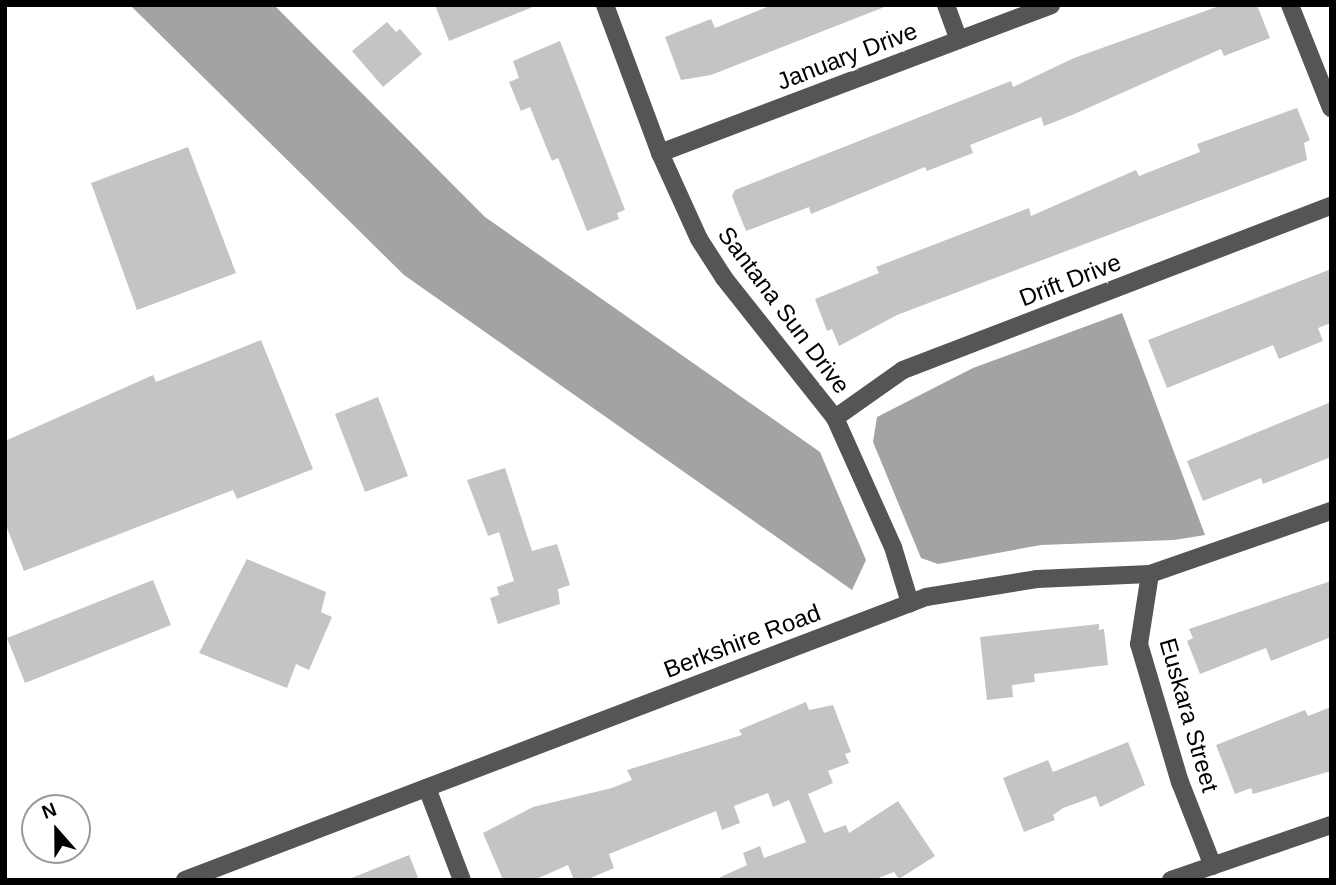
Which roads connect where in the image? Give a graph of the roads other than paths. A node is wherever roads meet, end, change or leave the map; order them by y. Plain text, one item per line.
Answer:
1 (605, 5) edge
2 (946, 5) edge
3 (1051, 5) edge
4 (1290, 5) edge
5 (959, 40) junction
6 (1331, 108) edge
7 (660, 153) junction
8 (1331, 206) edge
9 (835, 418) junction
10 (1331, 511) edge
11 (1150, 575) junction
12 (909, 603) junction
13 (427, 788) junction
14 (1331, 825) edge
15 (1213, 866) junction
16 (186, 880) edge
17 (461, 880) edge
18 (1171, 880) edge

1 - 7 street, Santana Sun Drive
2 - 5 street
3 - 5 street, January Drive
4 - 6 street
5 - 7 street, January Drive
7 - 9 street, Santana Sun Drive
8 - 9 street, Drift Drive
9 - 12 street, Santana Sun Drive
10 - 11 street, Berkshire Road
11 - 12 street, Berkshire Road
11 - 15 street, Euskara Street
12 - 13 street, Berkshire Road
13 - 16 street, Berkshire Road
13 - 17 street
14 - 15 street
15 - 18 street

